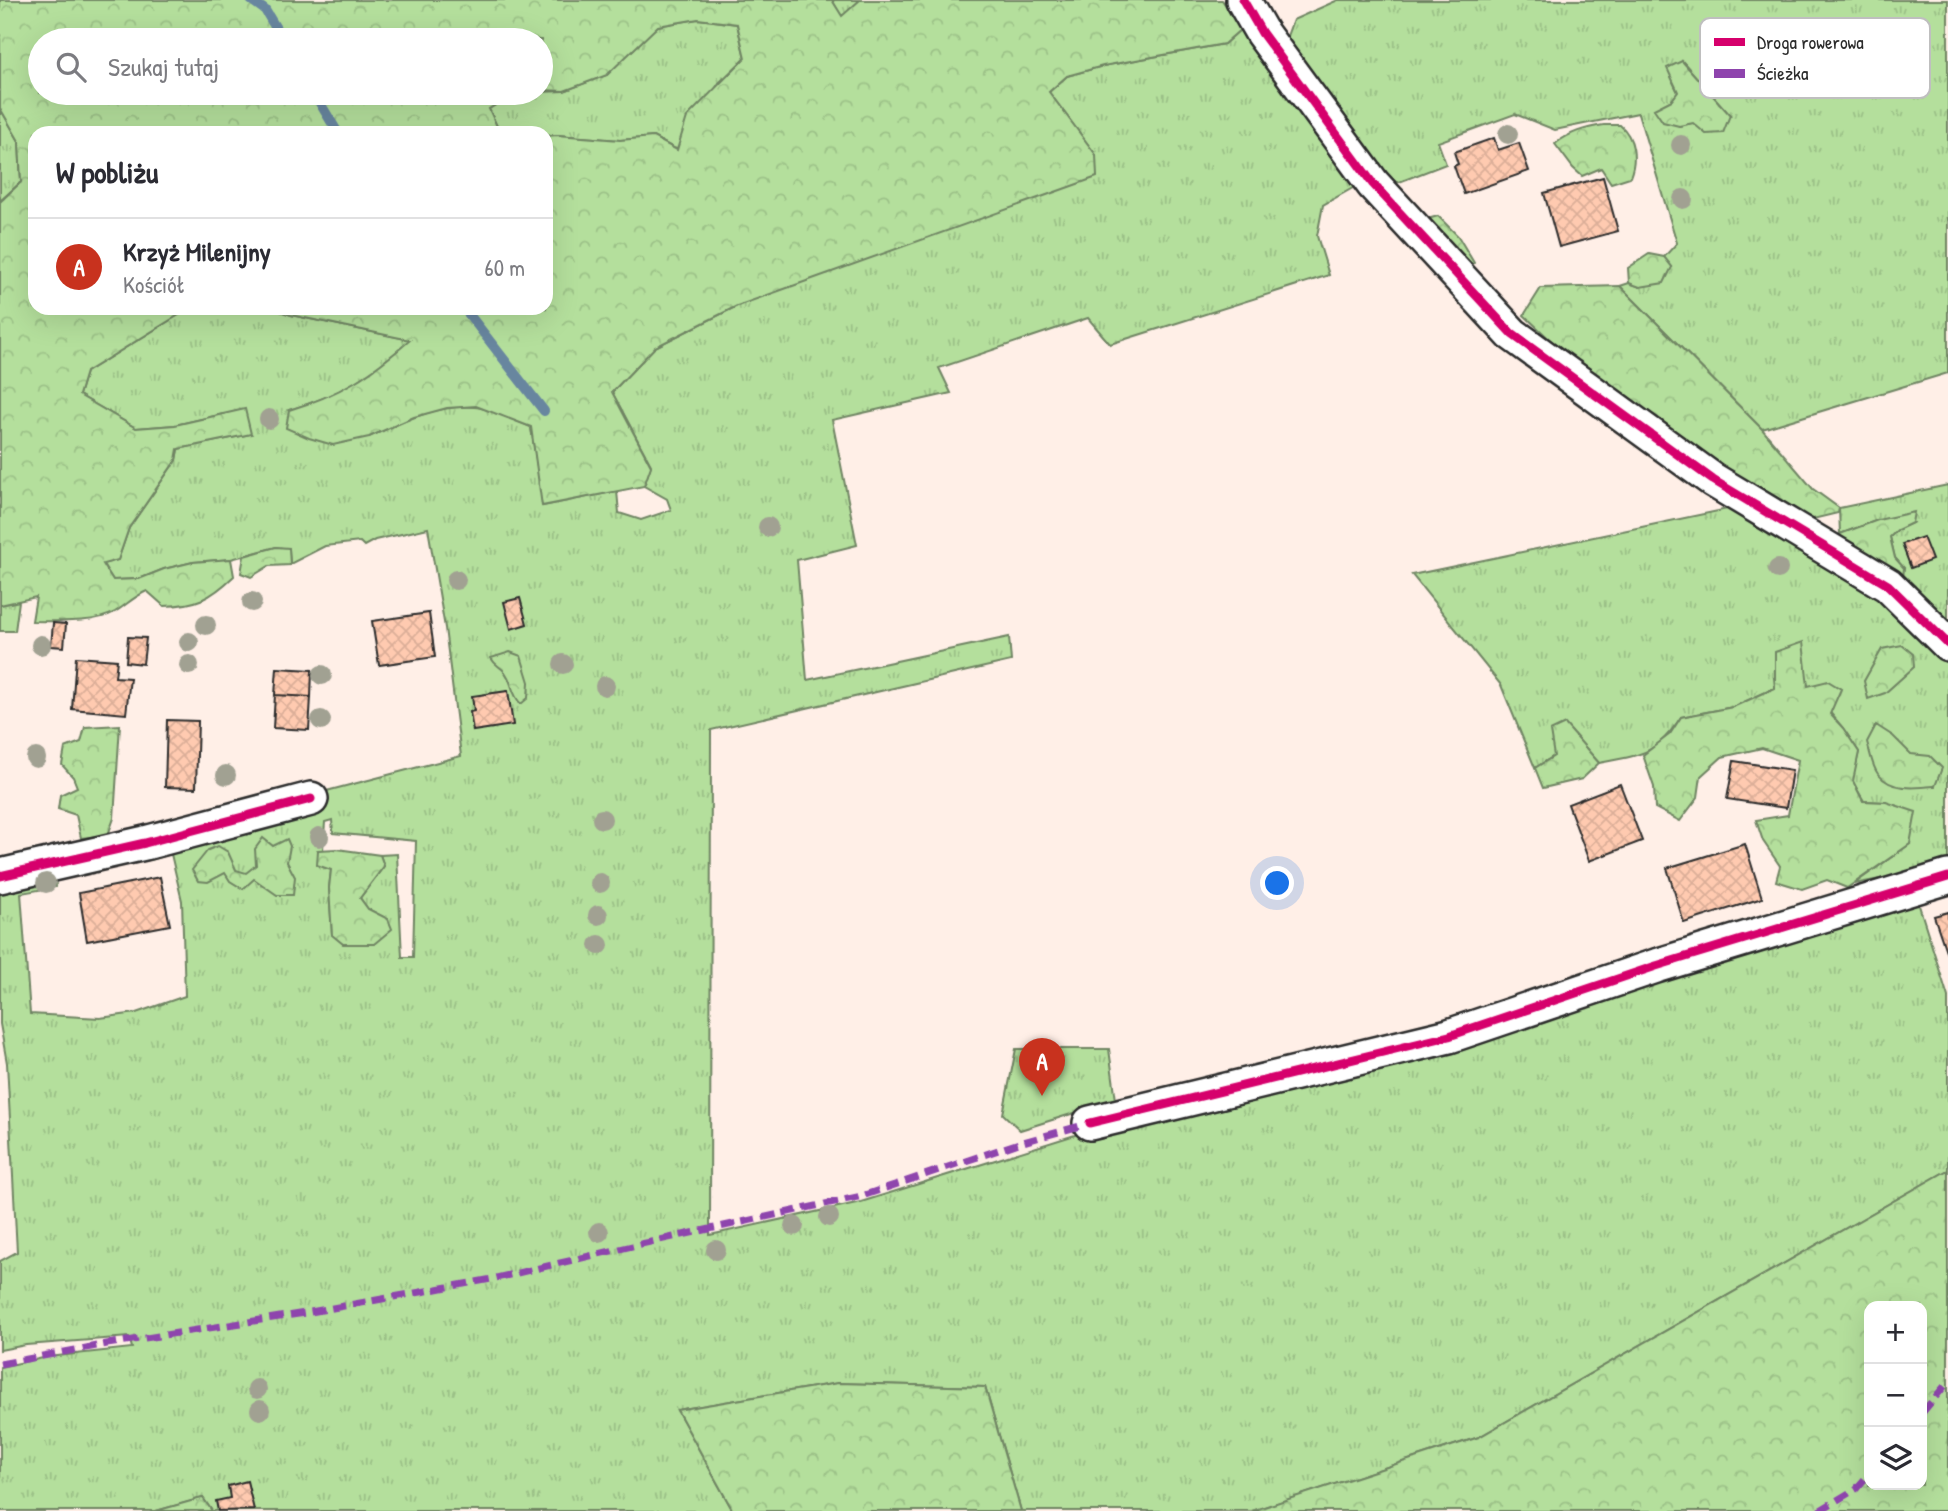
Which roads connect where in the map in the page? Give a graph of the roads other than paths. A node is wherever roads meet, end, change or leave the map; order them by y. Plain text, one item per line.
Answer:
1 (1243, 0) edge
2 (1948, 644) edge
3 (311, 799) dead end
4 (0, 876) edge
5 (1948, 877) edge
6 (1090, 1123) dead end

1 - 2 street
3 - 4 street
5 - 6 street

